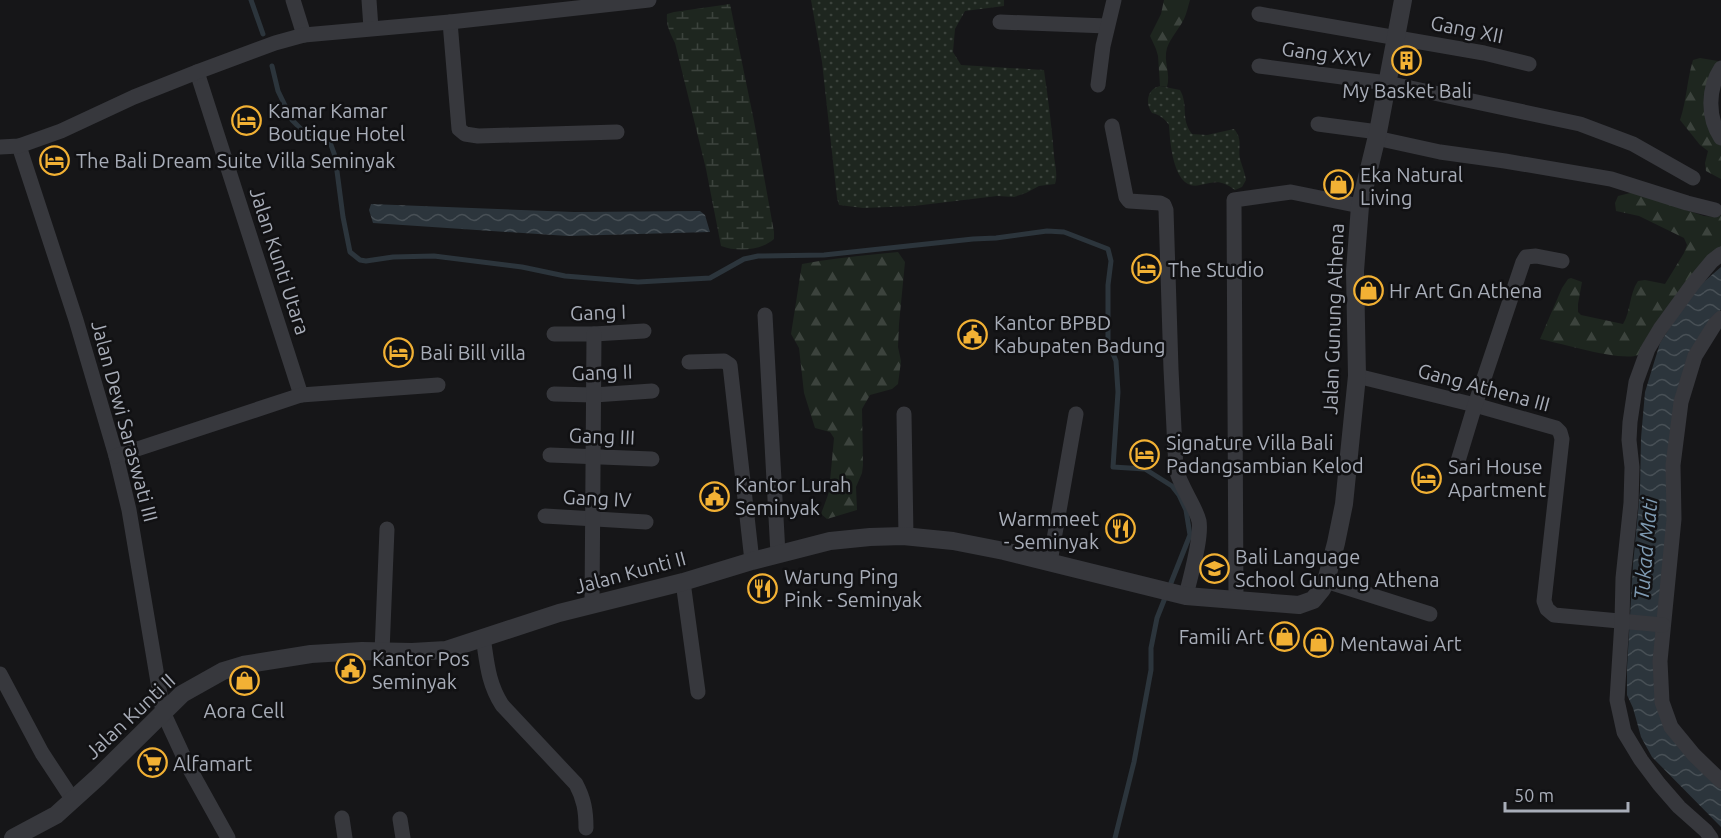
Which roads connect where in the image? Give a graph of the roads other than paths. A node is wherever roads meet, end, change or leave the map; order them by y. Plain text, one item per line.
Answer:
1 (293, 0) edge
2 (369, 0) edge
3 (492, 0) edge
4 (649, 0) edge
5 (1114, 0) edge
6 (1403, 0) edge
7 (1259, 14) dead end
8 (493, 16) junction
9 (450, 22) junction
10 (1000, 22) dead end
11 (1107, 26) junction
12 (371, 28) junction
13 (304, 35) junction
14 (1396, 38) junction
15 (1529, 64) dead end
16 (1259, 66) dead end
17 (1721, 68) edge
18 (196, 72) junction
19 (1387, 84) junction
20 (1098, 85) dead end
21 (1318, 124) dead end
22 (1112, 126) dead end
23 (617, 132) dead end
24 (1377, 135) junction
25 (1721, 138) edge
26 (19, 146) junction
27 (0, 147) edge
28 (1693, 178) dead end
29 (1360, 206) junction
30 (1715, 210) dead end
31 (1721, 254) edge
32 (1562, 261) dead end
33 (765, 315) dead end
34 (1721, 318) edge
35 (644, 331) dead end
36 (554, 334) dead end
37 (594, 334) junction
38 (689, 362) dead end
39 (1357, 376) junction
40 (438, 385) dead end
41 (652, 391) dead end
42 (554, 394) dead end
43 (301, 395) junction
44 (594, 395) junction
45 (1475, 405) junction
46 (904, 414) dead end
47 (1076, 414) dead end
48 (550, 455) dead end
49 (116, 456) junction
50 (593, 456) junction
51 (652, 459) dead end
52 (1458, 461) dead end
53 (545, 516) dead end
54 (593, 519) junction
55 (646, 522) dead end
56 (387, 529) dead end
57 (906, 537) junction
58 (778, 554) junction
59 (752, 561) junction
60 (1050, 562) junction
61 (1326, 580) junction
62 (683, 582) junction
63 (1186, 596) junction
64 (1236, 600) junction
65 (1313, 600) joint
66 (592, 605) junction
67 (1430, 614) dead end
68 (1625, 621) junction
69 (1661, 625) junction
70 (483, 637) junction
71 (382, 652) junction
72 (0, 674) edge
73 (698, 692) dead end
74 (163, 712) junction
75 (1721, 781) edge
76 (73, 800) junction
77 (342, 818) dead end
78 (400, 819) dead end
79 (586, 828) dead end
80 (13, 838) edge
81 (228, 838) edge
82 (345, 838) edge
83 (403, 838) edge
84 (1711, 838) edge

1 - 13 street
2 - 12 street
3 - 8 street
4 - 8 street
5 - 11 street
6 - 14 street, Jalan Gunung Athena
7 - 14 street, Gang XII
8 - 9 street
9 - 12 street
9 - 23 street
10 - 11 street
11 - 20 street
12 - 13 street
13 - 18 street
14 - 15 street, Gang XII
14 - 19 street, Jalan Gunung Athena
16 - 19 street, Gang XXV
17 - 25 street
18 - 26 street
18 - 43 street, Jalan Kunti Utara
19 - 24 street, Jalan Gunung Athena
19 - 28 street, Gang XXV
21 - 24 street
22 - 63 street
24 - 29 street, Jalan Gunung Athena
24 - 30 street
26 - 27 street
26 - 49 street, Jalan Dewi Saraswati III
29 - 39 street, Jalan Gunung Athena
29 - 64 street
31 - 68 street
32 - 45 street
33 - 58 street
34 - 69 street
35 - 37 street, Gang I
36 - 37 street, Gang I
37 - 44 street
38 - 59 street
39 - 45 street, Gang Athena III
39 - 61 street, Jalan Gunung Athena
40 - 43 street
41 - 44 street, Gang II
42 - 44 street, Gang II
43 - 49 street
44 - 50 street
45 - 52 street
45 - 68 street, Gang Athena III
46 - 57 street
47 - 60 street
48 - 50 street, Gang III
49 - 74 street, Jalan Dewi Saraswati III
50 - 51 street, Gang III
50 - 54 street
53 - 54 street, Gang IV
54 - 55 street, Gang IV
54 - 66 street
56 - 71 street
57 - 58 street, Jalan Kunti II
57 - 60 street, Jalan Kunti II
58 - 59 street, Jalan Kunti II
59 - 62 street, Jalan Kunti II
60 - 63 street, Jalan Kunti II
61 - 65 street, Jalan Gunung Athena
61 - 67 street
62 - 66 street, Jalan Kunti II
62 - 73 street
63 - 64 street, Jalan Kunti II
64 - 65 street, Jalan Kunti II
66 - 70 street, Jalan Kunti II
68 - 69 street
68 - 84 street
69 - 75 street
70 - 71 street, Jalan Kunti II
70 - 79 street
71 - 74 street, Jalan Kunti II
72 - 76 street
74 - 76 street, Jalan Kunti II
74 - 81 street, Jalan Dewi Saraswati III
76 - 80 street, Jalan Kunti II
77 - 82 street
78 - 83 street

